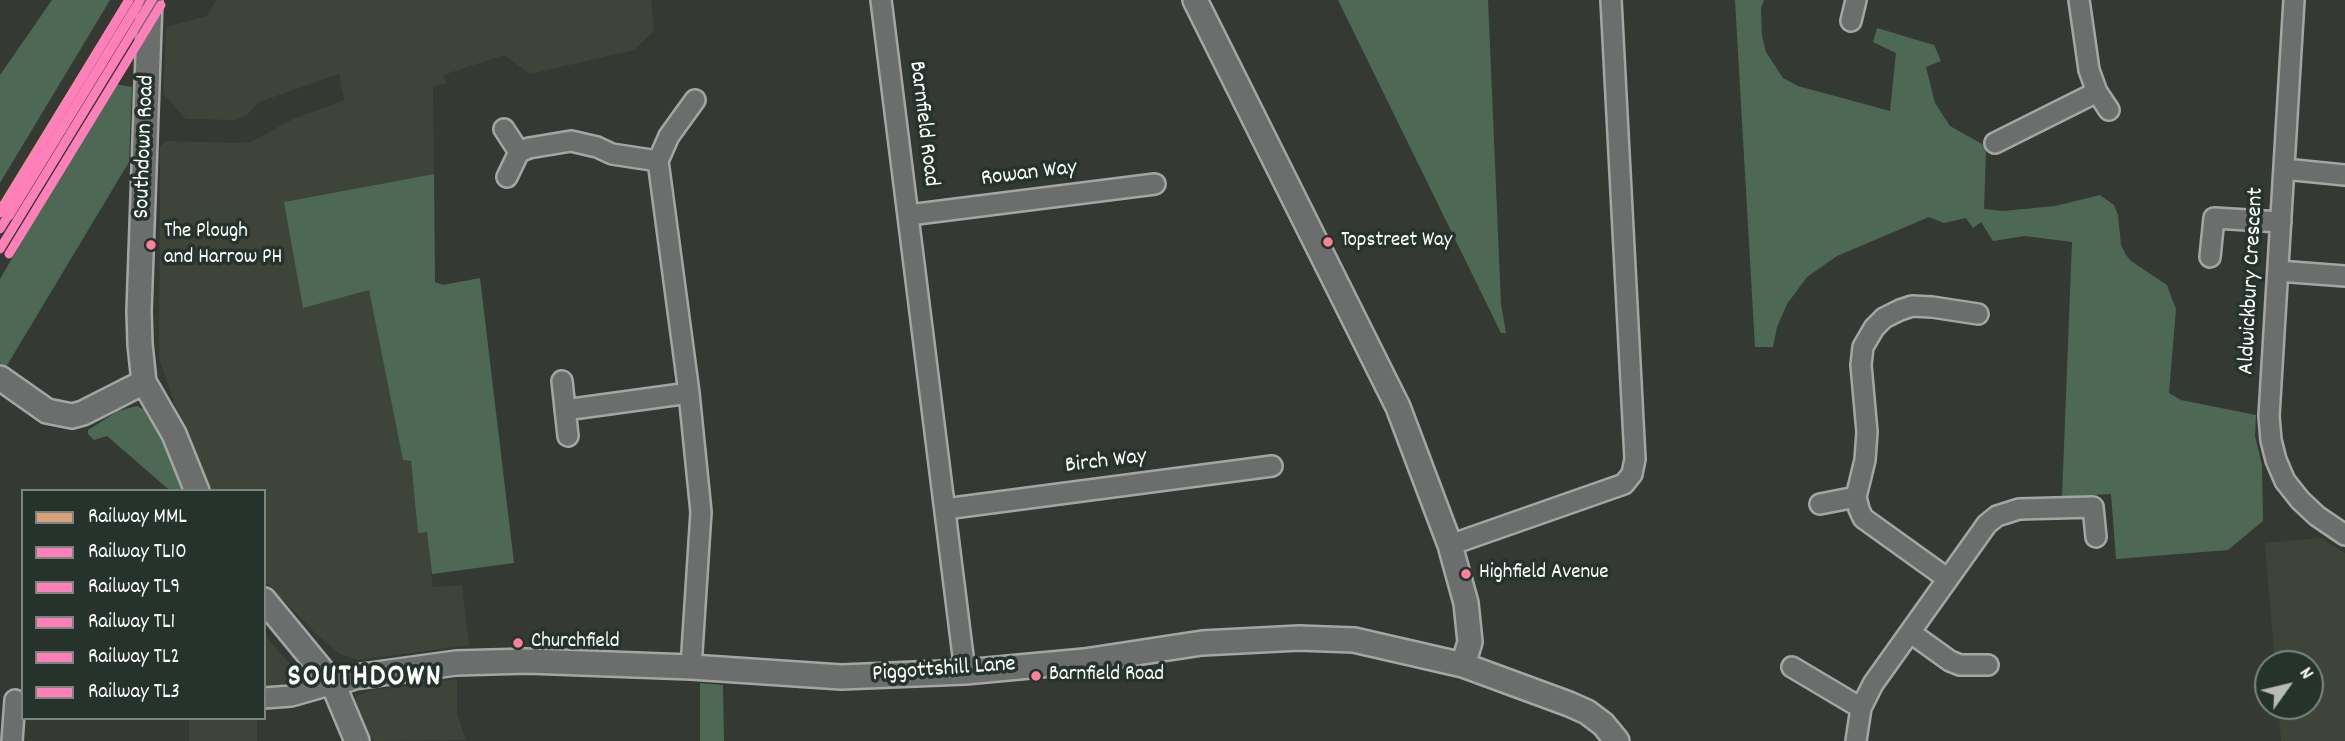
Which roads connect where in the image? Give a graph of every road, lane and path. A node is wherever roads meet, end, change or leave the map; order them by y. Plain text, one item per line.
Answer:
1 (150, 0) edge
2 (881, 0) edge
3 (1195, 0) edge
4 (1611, 0) edge
5 (1856, 0) edge
6 (2079, 0) edge
7 (2294, 0) edge
8 (1851, 21) dead end
9 (2097, 92) junction
10 (695, 100) dead end
11 (2109, 110) dead end
12 (505, 129) dead end
13 (1995, 143) dead end
14 (519, 152) junction
15 (658, 161) junction
16 (2284, 169) junction
17 (2345, 175) edge
18 (507, 177) dead end
19 (1155, 184) dead end
20 (909, 215) junction
21 (2281, 222) junction
22 (2210, 257) dead end
23 (2278, 271) junction
24 (2345, 276) edge
25 (1978, 314) dead end
26 (0, 378) edge
27 (562, 381) dead end
28 (144, 382) junction
29 (689, 393) junction
30 (565, 410) junction
31 (568, 436) dead end
32 (1272, 466) dead end
33 (196, 489) edge
34 (1856, 497) junction
35 (1820, 504) dead end
36 (945, 509) junction
37 (2345, 535) edge
38 (2096, 537) dead end
39 (1450, 545) junction
40 (1948, 579) junction
41 (266, 602) edge
42 (1911, 634) junction
43 (1463, 665) junction
44 (1988, 665) dead end
45 (691, 667) junction
46 (1792, 667) dead end
47 (965, 672) junction
48 (333, 684) junction
49 (266, 698) edge
50 (12, 699) edge
51 (1861, 708) junction
52 (12, 741) edge
53 (357, 741) edge
54 (1617, 741) edge
55 (1856, 741) edge

1 - 28 street, Southdown Road
2 - 20 street, Barnfield Road
3 - 39 street
4 - 39 street
5 - 8 street
6 - 9 street
7 - 16 street, Aldwickbury Crescent
9 - 11 street
9 - 13 street
10 - 15 street
12 - 14 street
14 - 15 street
14 - 18 street
15 - 29 street
16 - 17 street
16 - 21 street, Aldwickbury Crescent
19 - 20 street, Rowan Way
20 - 36 street, Barnfield Road
21 - 22 street
21 - 23 street, Aldwickbury Crescent
23 - 24 street
23 - 37 street, Aldwickbury Crescent
25 - 34 street
26 - 28 street
27 - 30 street
28 - 33 street, Southdown Road
29 - 30 street
29 - 45 street
30 - 31 street
32 - 36 street, Birch Way
34 - 35 street
34 - 40 street
36 - 47 street, Barnfield Road
38 - 40 street
39 - 43 street
40 - 42 street
41 - 48 street
42 - 44 street
42 - 51 street
43 - 47 street, Piggottshill Lane
43 - 54 street, Piggottshill Lane
45 - 47 street, Piggottshill Lane
45 - 48 street, Piggottshill Lane
46 - 51 street
48 - 49 street
48 - 53 street
50 - 52 street
51 - 55 street

